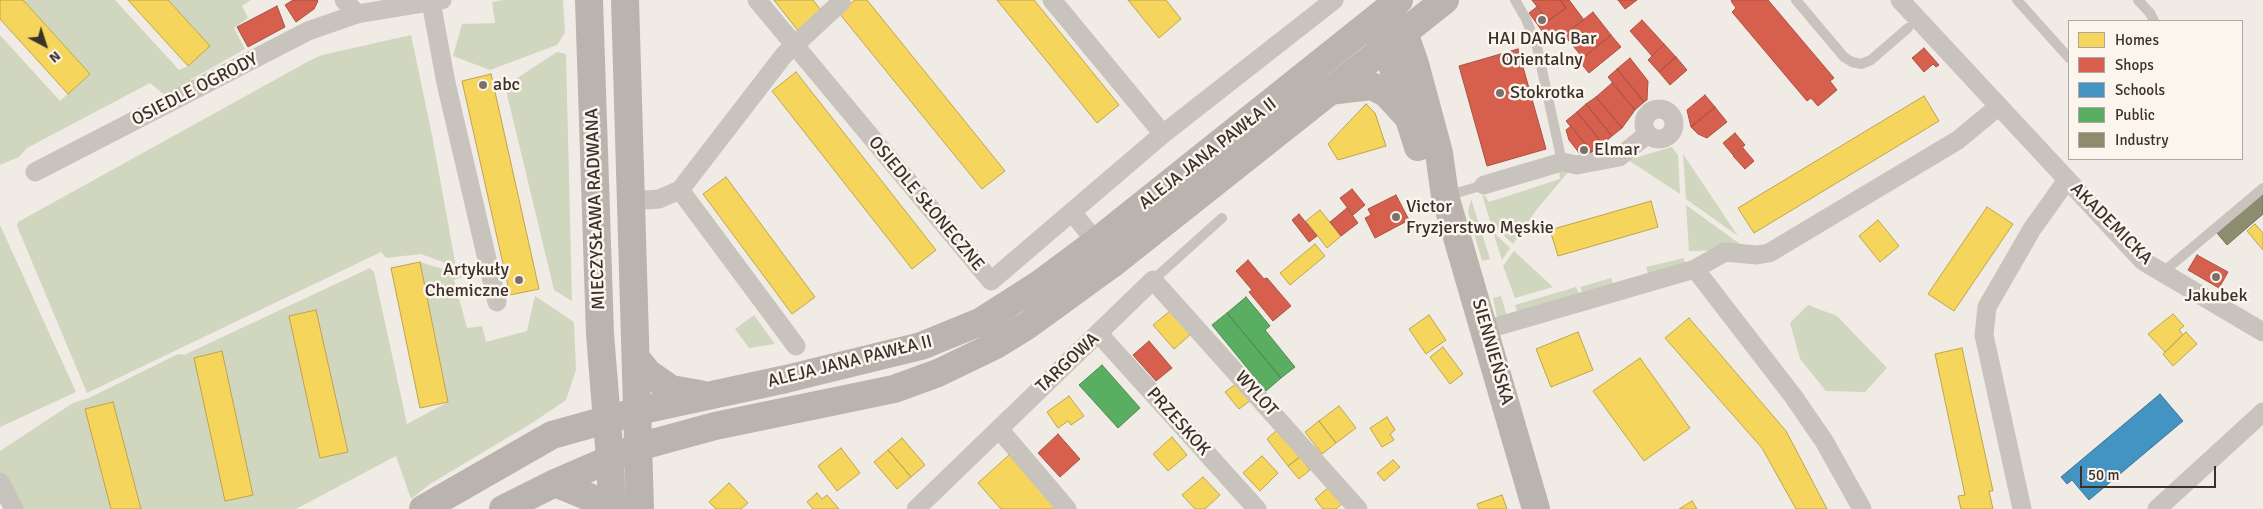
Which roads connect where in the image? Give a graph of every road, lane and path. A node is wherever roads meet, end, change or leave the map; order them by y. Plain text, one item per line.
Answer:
1 (344, 0) edge
2 (589, 0) edge
3 (625, 0) edge
4 (757, 0) edge
5 (839, 0) edge
6 (1052, 0) edge
7 (1334, 0) edge
8 (1514, 0) edge
9 (1796, 0) edge
10 (1900, 0) edge
11 (2016, 0) edge
12 (2138, 0) edge
13 (436, 1) edge
14 (1437, 6) edge
15 (1386, 11) edge
16 (357, 14) junction
17 (2154, 20) edge
18 (1908, 28) dead end
19 (1395, 39) junction
20 (794, 44) junction
21 (2068, 57) edge
22 (1329, 91) junction
23 (1998, 106) junction
24 (1411, 120) junction
25 (1164, 134) junction
26 (1648, 134) dead end
27 (1562, 162) junction
28 (35, 172) dead end
29 (2067, 180) junction
30 (1484, 185) joint
31 (2263, 188) edge
32 (680, 190) junction
33 (1445, 196) junction
34 (630, 201) junction
35 (1072, 212) junction
36 (1222, 218) dead end
37 (1096, 242) junction
38 (1696, 268) junction
39 (2162, 273) junction
40 (1153, 280) junction
41 (497, 302) dead end
42 (1485, 330) junction
43 (2263, 332) edge
44 (1099, 334) junction
45 (796, 346) dead end
46 (636, 358) junction
47 (712, 396) junction
48 (638, 410) junction
49 (2263, 412) edge
50 (607, 418) junction
51 (999, 429) junction
52 (638, 447) junction
53 (610, 458) junction
54 (0, 482) edge
55 (555, 482) junction
56 (14, 509) edge
57 (423, 509) edge
58 (503, 509) edge
59 (598, 509) edge
60 (612, 509) edge
61 (640, 509) edge
62 (916, 509) edge
63 (1067, 509) edge
64 (1256, 509) edge
65 (1358, 509) edge
66 (1536, 509) edge
67 (1862, 509) edge
68 (2022, 509) edge
69 (2157, 509) edge

1 - 16 street
2 - 50 main road, MIECZYSŁAWA RADWANA
3 - 34 main road, MIECZYSŁAWA RADWANA
4 - 20 street, OSIEDLE SŁONECZNE
5 - 20 street
6 - 25 street
7 - 25 street, OSIEDLE SŁONECZNE
8 - 27 lane
9 - 18 lane
10 - 23 street, AKADEMICKA
11 - 21 lane
12 - 17 lane
13 - 16 street, OSIEDLE OGRODY
13 - 41 street, OSIEDLE OGRODY
14 - 19 main road, ALEJA JANA PAWŁA II
15 - 19 main road, SIENNIEŃSKA
15 - 37 main road, ALEJA JANA PAWŁA II
16 - 28 street, OSIEDLE OGRODY
19 - 22 main road, ALEJA JANA PAWŁA II
19 - 24 main road, SIENNIEŃSKA
19 - 33 main road, SIENNIEŃSKA
20 - 32 street
20 - 35 street, OSIEDLE SŁONECZNE
22 - 24 main road
22 - 52 main road, ALEJA JANA PAWŁA II
23 - 29 street, AKADEMICKA
23 - 38 street
24 - 33 main road, SIENNIEŃSKA
25 - 35 street, OSIEDLE SŁONECZNE
26 - 27 street
27 - 30 street
29 - 39 street, AKADEMICKA
29 - 68 street
30 - 33 lane
31 - 39 lane
32 - 34 street
32 - 45 street
33 - 42 main road, SIENNIEŃSKA
34 - 46 main road, MIECZYSŁAWA RADWANA
35 - 37 street
36 - 40 lane, TARGOWA
37 - 47 main road, ALEJA JANA PAWŁA II
38 - 42 street
38 - 67 street
39 - 43 street, AKADEMICKA
40 - 44 street, TARGOWA
40 - 65 street, WYLOT
42 - 66 main road, SIENNIEŃSKA
44 - 51 street, TARGOWA
44 - 64 street, PRZESKOK
46 - 47 main road
46 - 48 main road, MIECZYSŁAWA RADWANA
47 - 48 main road, ALEJA JANA PAWŁA II
48 - 50 main road, ALEJA JANA PAWŁA II
48 - 52 main road, MIECZYSŁAWA RADWANA
49 - 69 street
50 - 53 main road, MIECZYSŁAWA RADWANA
50 - 57 main road, ALEJA JANA PAWŁA II
51 - 62 street, TARGOWA
51 - 63 street
52 - 53 main road, ALEJA JANA PAWŁA II
52 - 61 main road, MIECZYSŁAWA RADWANA
53 - 55 main road, ALEJA JANA PAWŁA II
53 - 60 main road, MIECZYSŁAWA RADWANA
54 - 56 street
55 - 58 main road, ALEJA JANA PAWŁA II
55 - 59 main road

